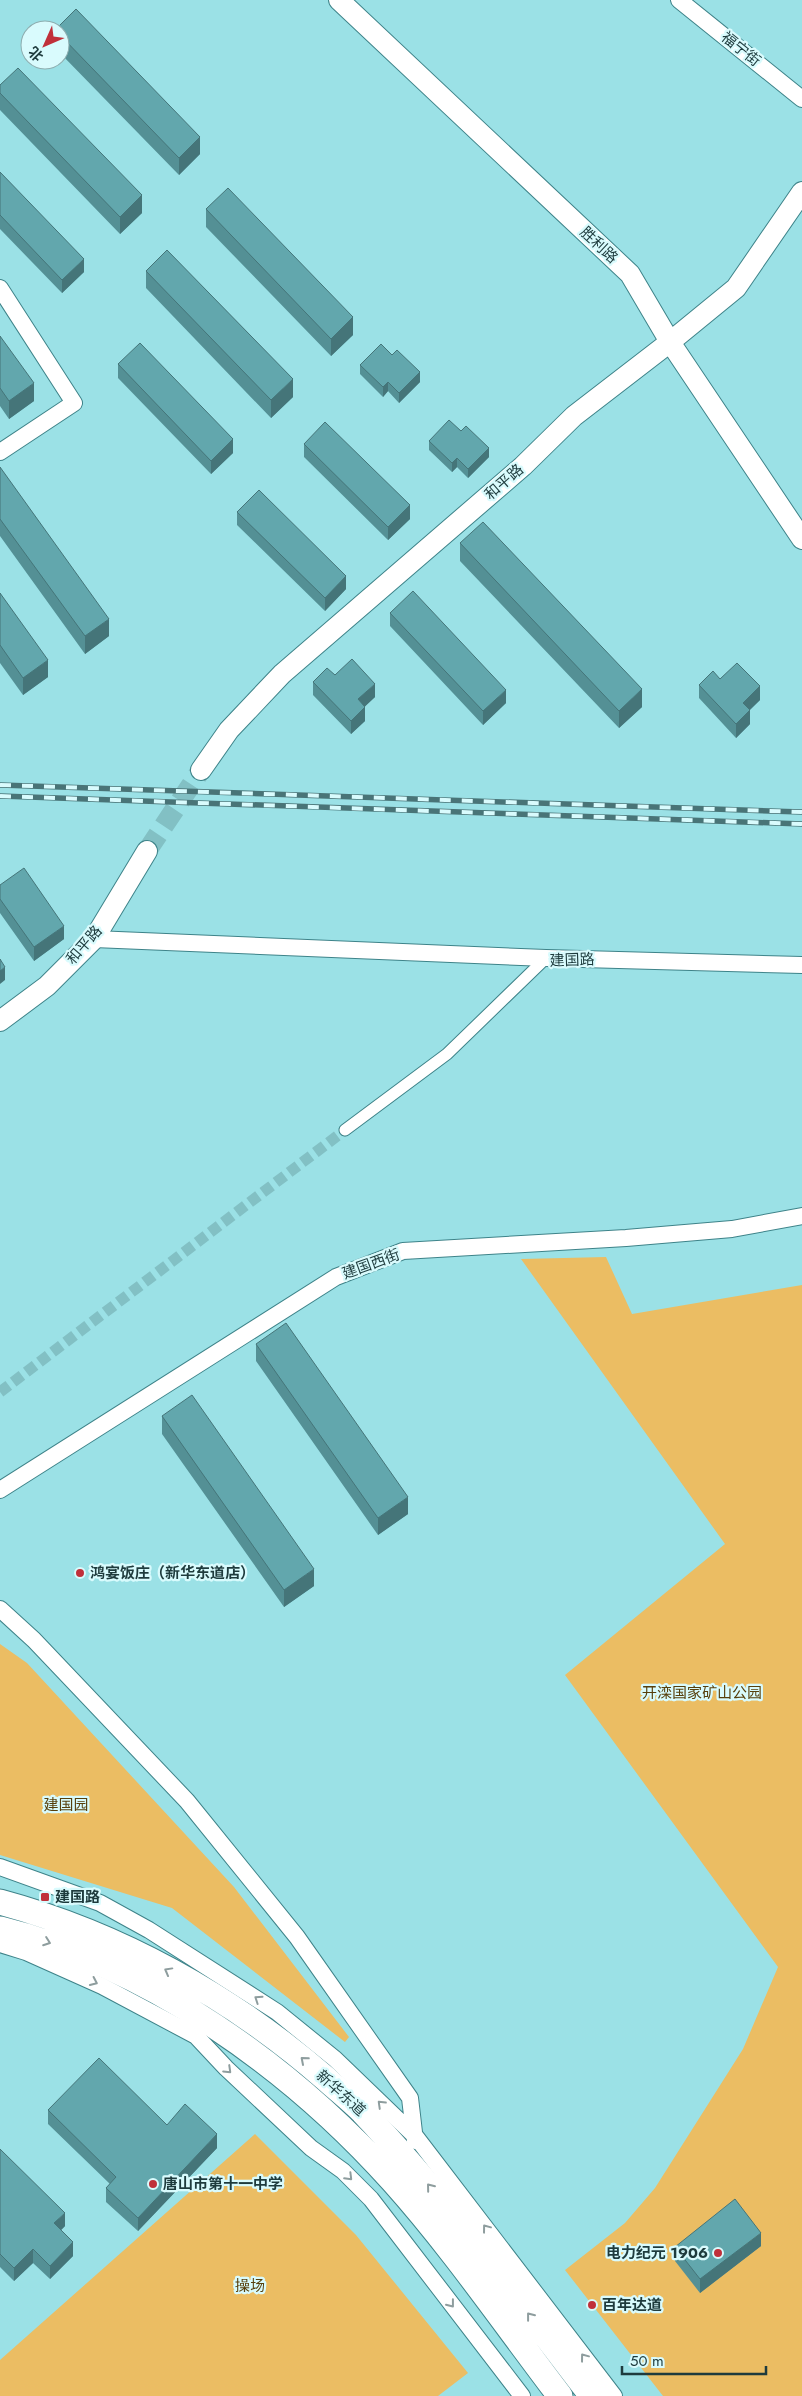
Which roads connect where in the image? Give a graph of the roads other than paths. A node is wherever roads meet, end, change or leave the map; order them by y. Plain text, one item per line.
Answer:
1 (339, 0) edge
2 (679, 0) edge
3 (802, 99) edge
4 (802, 192) edge
5 (0, 288) edge
6 (670, 342) junction
7 (0, 452) edge
8 (802, 539) edge
9 (201, 770) tunnel mouth
10 (147, 851) tunnel mouth
11 (94, 939) junction
12 (546, 958) junction
13 (802, 965) edge
14 (0, 1021) edge
15 (345, 1130) tunnel mouth
16 (802, 1216) edge
17 (0, 1490) edge
18 (0, 1609) edge
19 (0, 1867) edge
20 (0, 1902) edge
21 (0, 1929) edge
22 (0, 1944) edge
23 (416, 2138) junction
24 (412, 2166) junction
25 (522, 2396) edge
26 (560, 2396) edge
27 (592, 2396) edge
28 (614, 2396) edge

1 - 6 street, 胜利路
2 - 3 street, 福宁街
4 - 6 street, 和平路
5 - 7 street
6 - 8 street, 胜利路
6 - 9 street, 和平路
10 - 11 street, 和平路
11 - 12 street
11 - 14 street, 和平路
12 - 13 street, 建国路
12 - 15 street, 建国路
16 - 17 street, 建国西街
18 - 23 street
23 -> 19 street
24 -> 20 main road, 新华东道
21 -> 26 main road, 新华东道
22 -> 25 street
23 - 24 street
28 -> 23 street
27 -> 24 main road, 新华东道

